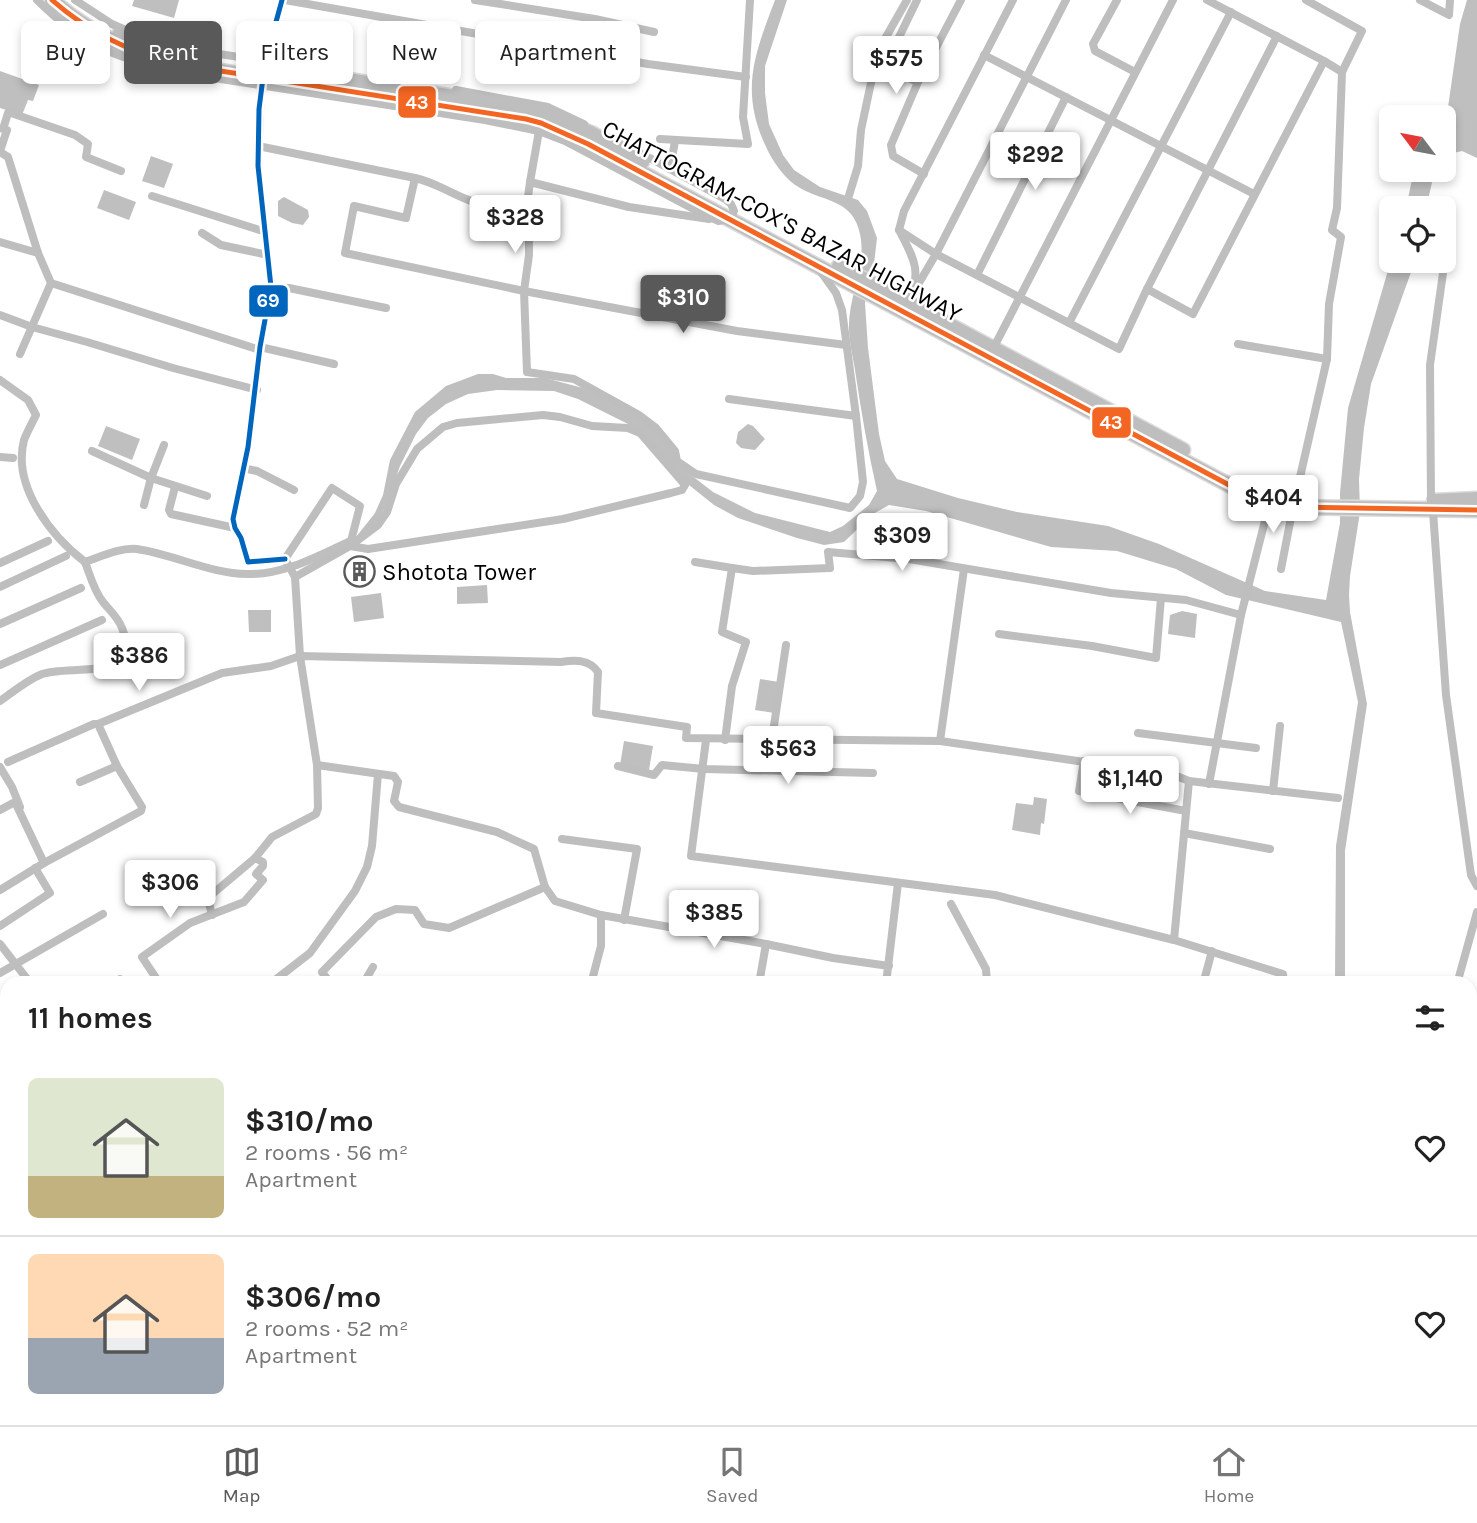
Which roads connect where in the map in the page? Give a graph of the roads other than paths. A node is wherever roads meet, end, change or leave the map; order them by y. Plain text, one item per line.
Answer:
1 (37, 0) edge
2 (51, 0) edge
3 (65, 0) edge
4 (75, 0) edge
5 (284, 0) edge
6 (475, 0) edge
7 (750, 0) edge
8 (917, 0) edge
9 (961, 0) edge
10 (1013, 0) edge
11 (1066, 0) edge
12 (1117, 0) edge
13 (1173, 0) edge
14 (1207, 0) edge
15 (1306, 0) edge
16 (1420, 0) edge
17 (1450, 0) edge
18 (1231, 12) junction
19 (277, 21) edge
20 (654, 32) dead end
21 (1277, 36) junction
22 (984, 55) junction
23 (236, 57) edge
24 (1324, 61) junction
25 (1135, 72) junction
26 (1342, 72) junction
27 (353, 75) edge
28 (1026, 76) junction
29 (746, 78) junction
30 (236, 80) edge
31 (918, 82) junction
32 (261, 84) edge
33 (267, 84) edge
34 (1066, 97) junction
35 (1110, 119) junction
36 (539, 131) junction
37 (660, 139) dead end
38 (675, 141) junction
39 (258, 146) junction
40 (1161, 146) junction
41 (0, 152) edge
42 (596, 153) junction
43 (630, 158) junction
44 (670, 169) junction
45 (1208, 170) junction
46 (121, 171) dead end
47 (924, 174) junction
48 (415, 178) junction
49 (530, 182) junction
50 (1254, 194) junction
51 (152, 196) dead end
52 (727, 217) junction
53 (525, 219) junction
54 (899, 230) junction
55 (267, 232) junction
56 (202, 233) dead end
57 (0, 242) edge
58 (38, 253) junction
59 (936, 254) junction
60 (268, 255) junction
61 (812, 262) junction
62 (832, 267) junction
63 (1443, 273) edge
64 (977, 275) junction
65 (51, 283) junction
66 (271, 287) junction
67 (1147, 289) junction
68 (524, 291) junction
69 (912, 297) junction
70 (889, 298) junction
71 (1020, 298) junction
72 (386, 308) dead end
73 (0, 316) edge
74 (1069, 323) junction
75 (32, 327) junction
76 (1238, 344) dead end
77 (846, 345) junction
78 (994, 347) junction
79 (260, 348) junction
80 (20, 354) dead end
81 (1327, 359) junction
82 (334, 364) dead end
83 (257, 390) junction
84 (729, 398) dead end
85 (1105, 414) junction
86 (856, 416) junction
87 (164, 445) dead end
88 (92, 451) dead end
89 (0, 457) edge
90 (13, 458) dead end
91 (243, 468) junction
92 (151, 478) junction
93 (175, 487) junction
94 (294, 491) dead end
95 (207, 496) dead end
96 (1477, 499) edge
97 (1270, 501) junction
98 (1294, 503) junction
99 (144, 505) dead end
100 (1432, 506) junction
101 (1449, 506) junction
102 (1477, 510) edge
103 (235, 528) junction
104 (48, 541) dead end
105 (351, 546) junction
106 (66, 556) dead end
107 (285, 559) junction
108 (695, 562) dead end
109 (0, 563) edge
110 (732, 568) junction
111 (964, 569) junction
112 (1281, 569) dead end
113 (295, 578) junction
114 (0, 587) edge
115 (81, 588) dead end
116 (1161, 598) junction
117 (1241, 615) junction
118 (102, 620) dead end
119 (0, 624) edge
120 (999, 634) dead end
121 (786, 645) dead end
122 (300, 656) junction
123 (0, 665) edge
124 (98, 724) junction
125 (1280, 726) dead end
126 (1138, 733) dead end
127 (772, 739) junction
128 (706, 740) junction
129 (725, 740) junction
130 (940, 741) junction
131 (1217, 744) junction
132 (1256, 748) dead end
133 (1084, 761) junction
134 (8, 762) dead end
135 (317, 765) junction
136 (117, 766) junction
137 (618, 766) dead end
138 (704, 769) junction
139 (378, 774) junction
140 (873, 774) dead end
141 (1189, 781) junction
142 (80, 782) dead end
143 (1209, 784) junction
144 (1273, 791) junction
145 (1338, 798) dead end
146 (0, 810) edge
147 (1186, 811) junction
148 (1184, 833) junction
149 (562, 839) dead end
150 (1270, 849) dead end
151 (255, 858) junction
152 (40, 865) junction
153 (898, 883) junction
154 (1477, 886) edge
155 (545, 887) junction
156 (0, 890) edge
157 (1477, 912) edge
158 (103, 914) dead end
159 (212, 915) junction
160 (600, 915) junction
161 (624, 920) junction
162 (0, 926) edge
163 (1174, 940) junction
164 (0, 944) edge
165 (766, 944) junction
166 (1466, 948) junction
167 (1212, 951) junction
168 (1477, 951) edge
169 (16, 962) junction
170 (889, 966) junction
171 (373, 967) dead end
172 (0, 973) edge
173 (26, 976) edge
174 (155, 976) edge
175 (280, 976) edge
176 (325, 976) edge
177 (368, 976) edge
178 (593, 976) edge
179 (760, 976) edge
180 (887, 976) edge
181 (1205, 976) edge
182 (1283, 976) edge
183 (1459, 976) edge

1 - 30 street
2 - 42 highway, CHATTOGRAM-COX'S BAZAR HIGHWAY
3 - 43 highway, CHATTOGRAM-COX'S BAZAR HIGHWAY
4 - 23 street
5 - 19 street
5 - 29 street
6 - 20 street
7 - 29 street
8 - 31 street
9 - 31 street
10 - 22 street
11 - 28 street
12 - 25 street
13 - 25 street
14 - 18 street
15 - 26 street
16 - 17 street
18 - 21 street
18 - 40 street
21 - 24 street
21 - 45 street
22 - 28 street
22 - 47 street
24 - 26 street
24 - 50 street
25 - 35 street
26 - 81 street
27 - 43 street
28 - 34 street
28 - 59 street
29 - 38 street
31 - 47 street
32 - 39 street
33 - 36 street
34 - 35 street
34 - 64 street
35 - 40 street
35 - 71 street
36 - 42 street
36 - 49 street
37 - 38 street
38 - 44 street
39 - 48 street
39 - 55 street
40 - 45 street
40 - 74 street
41 - 46 street
41 - 58 street
42 - 43 highway, CHATTOGRAM-COX'S BAZAR HIGHWAY
43 - 44 street
43 - 52 highway, CHATTOGRAM-COX'S BAZAR HIGHWAY
43 - 52 street
44 - 52 street
45 - 50 street
45 - 67 street
47 - 54 street
48 - 53 street
48 - 68 street
49 - 52 street
49 - 53 street
50 - 67 street
51 - 55 street
52 - 61 highway, CHATTOGRAM-COX'S BAZAR HIGHWAY
52 - 62 highway, CHATTOGRAM-COX'S BAZAR HIGHWAY
53 - 68 street
54 - 59 street
54 - 69 street
55 - 60 street
56 - 60 street
57 - 58 street
58 - 65 street
59 - 64 street
59 - 69 street
60 - 66 street
61 - 62 highway, CHATTOGRAM-COX'S BAZAR HIGHWAY
61 - 77 street
62 - 70 highway, CHATTOGRAM-COX'S BAZAR HIGHWAY
63 - 100 street
64 - 71 street
65 - 75 street
65 - 79 street
66 - 72 street
66 - 79 street
67 - 74 street
68 - 77 street
68 - 86 street
69 - 70 highway, CHATTOGRAM-COX'S BAZAR HIGHWAY
69 - 78 highway, CHATTOGRAM-COX'S BAZAR HIGHWAY
70 - 85 highway, CHATTOGRAM-COX'S BAZAR HIGHWAY
71 - 74 street
71 - 78 street
73 - 75 street
75 - 80 street
75 - 83 street
76 - 81 street
77 - 86 street
78 - 85 highway, CHATTOGRAM-COX'S BAZAR HIGHWAY
79 - 82 street
79 - 83 street
81 - 98 street
83 - 91 street
84 - 86 street
85 - 97 highway, CHATTOGRAM-COX'S BAZAR HIGHWAY
85 - 98 highway, CHATTOGRAM-COX'S BAZAR HIGHWAY
87 - 92 street
88 - 92 street
89 - 90 street
91 - 94 street
91 - 103 street
92 - 93 street
92 - 99 street
93 - 95 street
93 - 103 street
96 - 101 highway, CHATTOGRAM-COX'S BAZAR HIGHWAY
97 - 98 highway, CHATTOGRAM-COX'S BAZAR HIGHWAY
97 - 117 street
98 - 100 highway, CHATTOGRAM-COX'S BAZAR HIGHWAY
98 - 112 street
100 - 101 highway, CHATTOGRAM-COX'S BAZAR HIGHWAY
100 - 154 street
101 - 102 highway, CHATTOGRAM-COX'S BAZAR HIGHWAY
103 - 107 street
104 - 109 street
105 - 105 street
105 - 107 street
105 - 113 street
106 - 114 street
107 - 113 street
108 - 110 street
110 - 111 street
110 - 129 street
111 - 116 street
111 - 130 street
113 - 122 street
115 - 119 street
116 - 117 street
116 - 120 street
117 - 131 street
118 - 123 street
121 - 127 street
122 - 124 street
122 - 128 street
122 - 135 street
124 - 134 street
124 - 136 street
125 - 144 street
126 - 131 street
127 - 129 street
127 - 130 street
128 - 129 street
128 - 138 street
130 - 133 street
131 - 132 street
131 - 143 street
133 - 141 street
133 - 147 street
135 - 139 street
135 - 151 street
136 - 142 street
136 - 152 street
137 - 138 street
138 - 140 street
138 - 153 street
139 - 155 street
139 - 175 street
141 - 143 street
141 - 147 street
143 - 144 street
144 - 145 street
146 - 152 street
147 - 148 street
148 - 150 street
148 - 163 street
149 - 161 street
151 - 159 street
151 - 159 street
152 - 156 street
152 - 162 street
153 - 163 street
153 - 170 street
155 - 160 street
155 - 176 street
157 - 166 street
158 - 169 street
159 - 174 street
160 - 161 street
160 - 178 street
161 - 165 street
163 - 167 street
164 - 169 street
165 - 170 street
165 - 179 street
166 - 168 street
166 - 183 street
167 - 181 street
167 - 182 street
169 - 172 street
169 - 173 street
170 - 180 street
171 - 177 street

